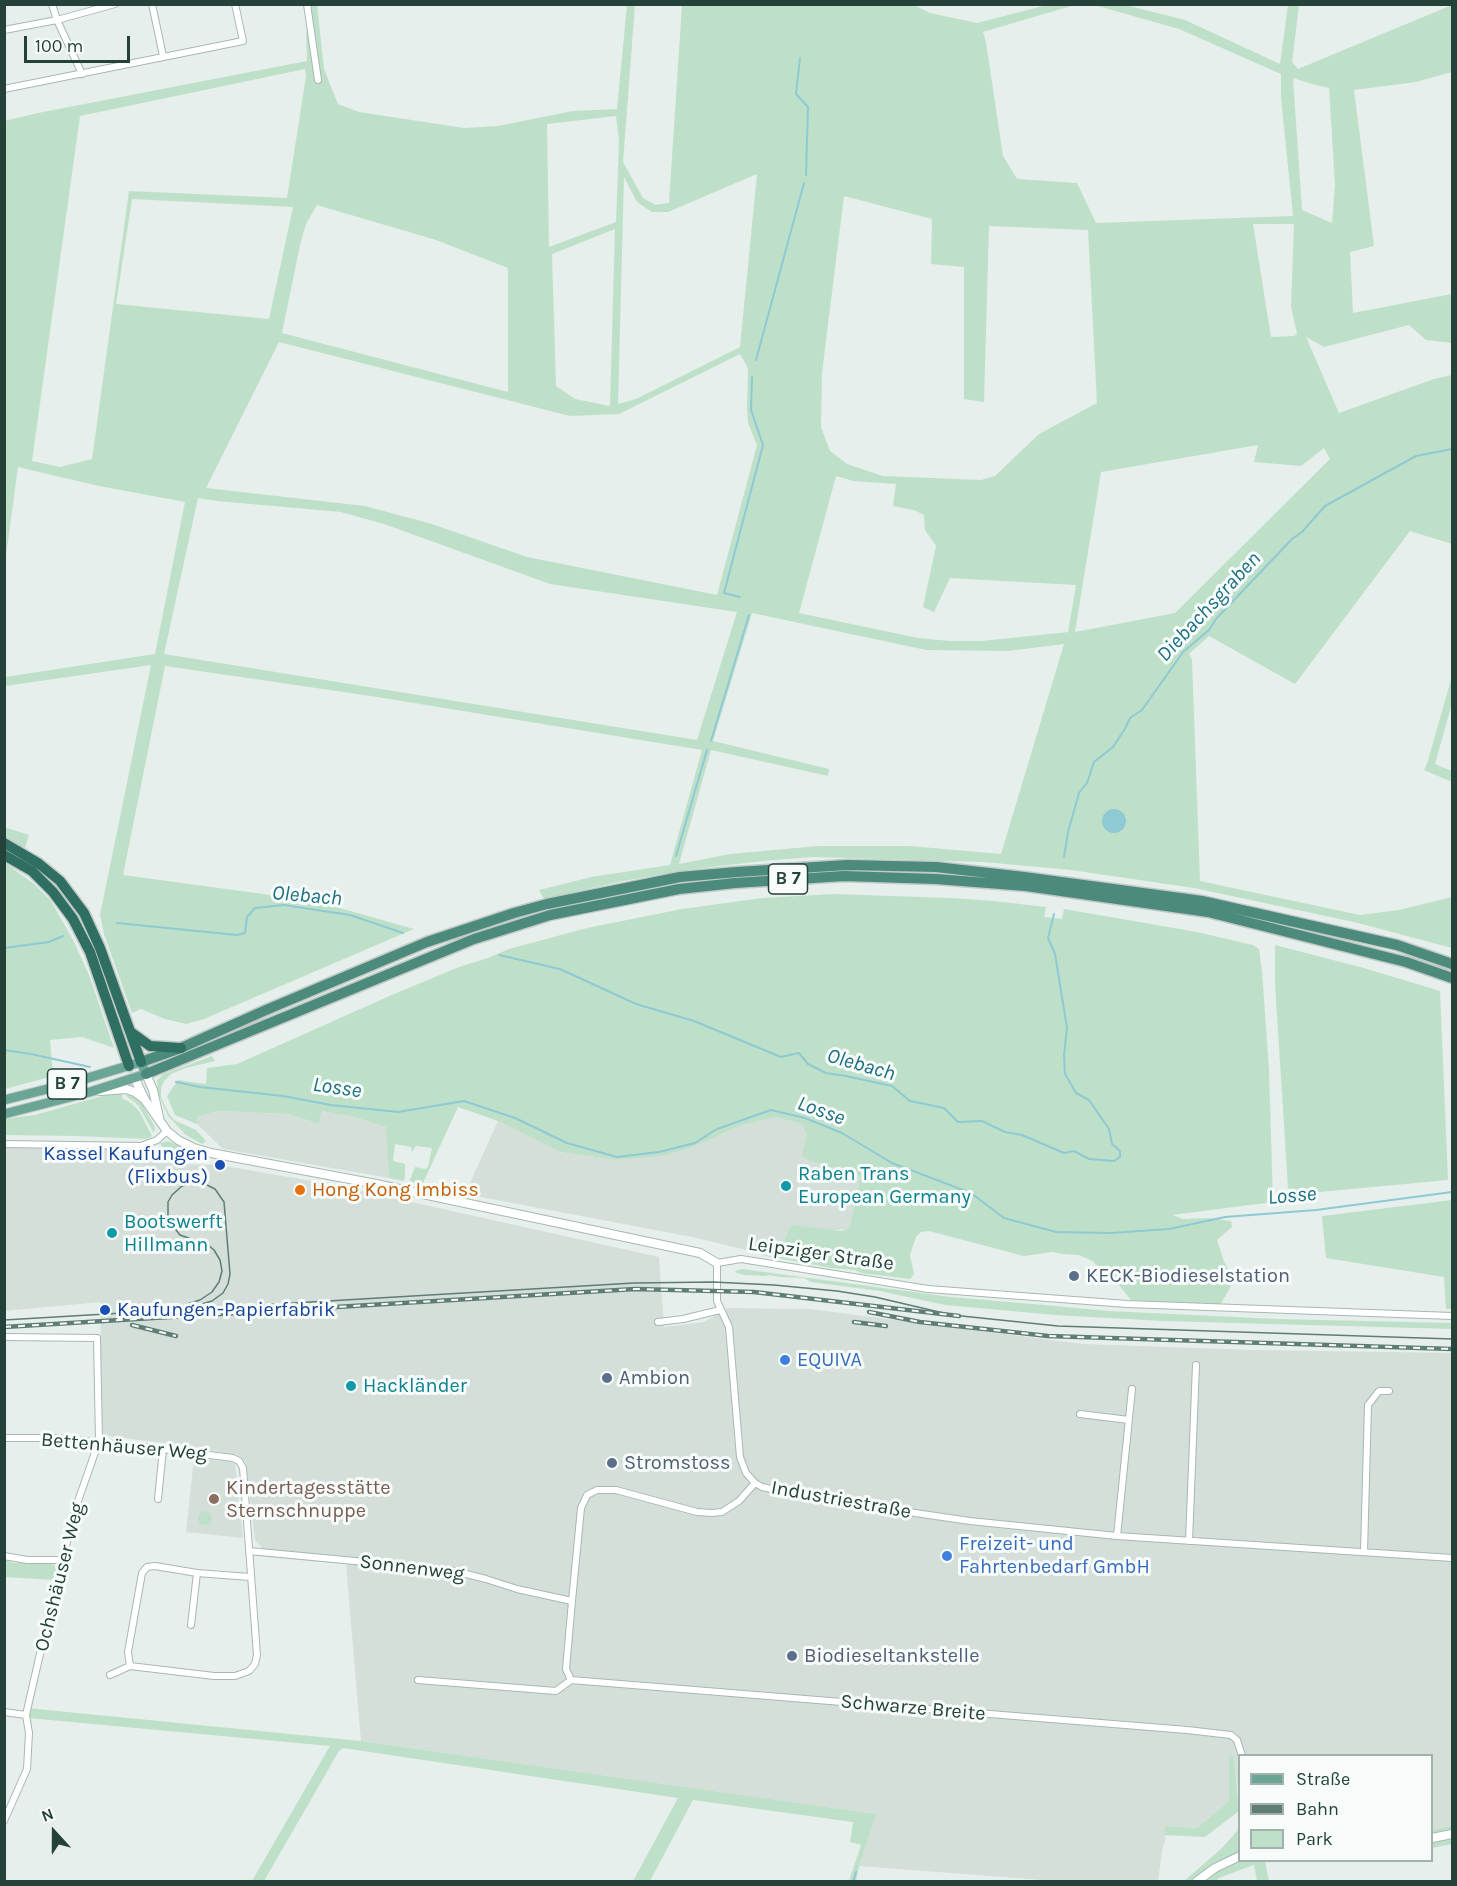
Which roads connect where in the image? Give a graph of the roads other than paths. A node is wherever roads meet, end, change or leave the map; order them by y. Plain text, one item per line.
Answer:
1 (52, 4) edge
2 (116, 4) edge
3 (152, 4) edge
4 (235, 4) edge
5 (307, 4) edge
6 (57, 20) junction
7 (4, 30) edge
8 (163, 56) junction
9 (82, 74) junction
10 (318, 80) dead end
11 (4, 89) edge
12 (4, 843) edge
13 (4, 855) edge
14 (1452, 964) edge
15 (1452, 978) edge
16 (131, 1032) junction
17 (182, 1048) junction
18 (141, 1062) junction
19 (129, 1066) junction
20 (146, 1074) junction
21 (134, 1077) junction
22 (90, 1092) junction
23 (4, 1100) edge
24 (145, 1100) junction
25 (4, 1114) edge
26 (160, 1121) junction
27 (167, 1131) junction
28 (4, 1144) edge
29 (717, 1263) junction
30 (720, 1310) junction
31 (1452, 1316) edge
32 (658, 1322) dead end
33 (4, 1337) edge
34 (1196, 1365) dead end
35 (1132, 1389) dead end
36 (1389, 1390) dead end
37 (1080, 1414) dead end
38 (1129, 1420) junction
39 (4, 1438) edge
40 (99, 1441) junction
41 (163, 1449) junction
42 (755, 1483) junction
43 (158, 1499) dead end
44 (1117, 1536) junction
45 (1189, 1541) junction
46 (249, 1551) junction
47 (1364, 1552) junction
48 (4, 1556) edge
49 (1452, 1558) edge
50 (63, 1560) junction
51 (197, 1573) junction
52 (250, 1577) junction
53 (572, 1601) junction
54 (191, 1625) dead end
55 (130, 1666) junction
56 (110, 1675) dead end
57 (418, 1680) dead end
58 (571, 1680) junction
59 (4, 1712) edge
60 (26, 1715) junction
61 (1242, 1754) edge
62 (4, 1821) edge
63 (1452, 1834) edge
64 (1433, 1838) edge
65 (1238, 1856) edge
66 (1196, 1881) edge

1 - 6 street
2 - 6 street
3 - 8 street
4 - 8 street
5 - 10 street
6 - 7 street
6 - 9 street
8 - 9 street
9 - 11 street
12 - 16 highway
13 - 19 highway
14 - 17 highway, B 7
15 - 20 highway, B 7
16 - 17 highway
16 - 18 highway
17 - 18 highway, B 7
18 - 19 main road, B 7
18 - 20 main road
19 - 21 main road
19 - 23 main road, B 7
20 - 21 main road, B 7
20 - 26 street
21 - 22 main road, B 7
21 - 24 street
22 - 24 street
22 - 25 main road, B 7
24 - 26 street
26 - 27 street
27 - 28 street
27 - 29 street
29 - 30 street, Industriestraße
29 - 31 street, Leipziger Straße
30 - 32 street
30 - 42 street, Industriestraße
33 - 40 street
34 - 45 street
35 - 38 street
36 - 47 street
37 - 38 street
38 - 44 street
39 - 40 street, Bettenhäuser Weg
40 - 41 street, Bettenhäuser Weg
40 - 50 street, Ochshäuser Weg
41 - 43 street
41 - 46 street, Bettenhäuser Weg
42 - 44 street, Industriestraße
42 - 53 street
44 - 45 street, Industriestraße
45 - 47 street, Industriestraße
46 - 52 street
46 - 53 street, Sonnenweg
47 - 49 street, Industriestraße
48 - 50 street
50 - 60 street, Ochshäuser Weg
51 - 52 street
51 - 54 street
51 - 55 street
52 - 55 street
53 - 58 street
55 - 56 street
57 - 58 street, Schwarze Breite
58 - 61 street, Schwarze Breite
59 - 60 street
60 - 62 street, Ochshäuser Weg
63 - 64 main road
65 - 66 main road

